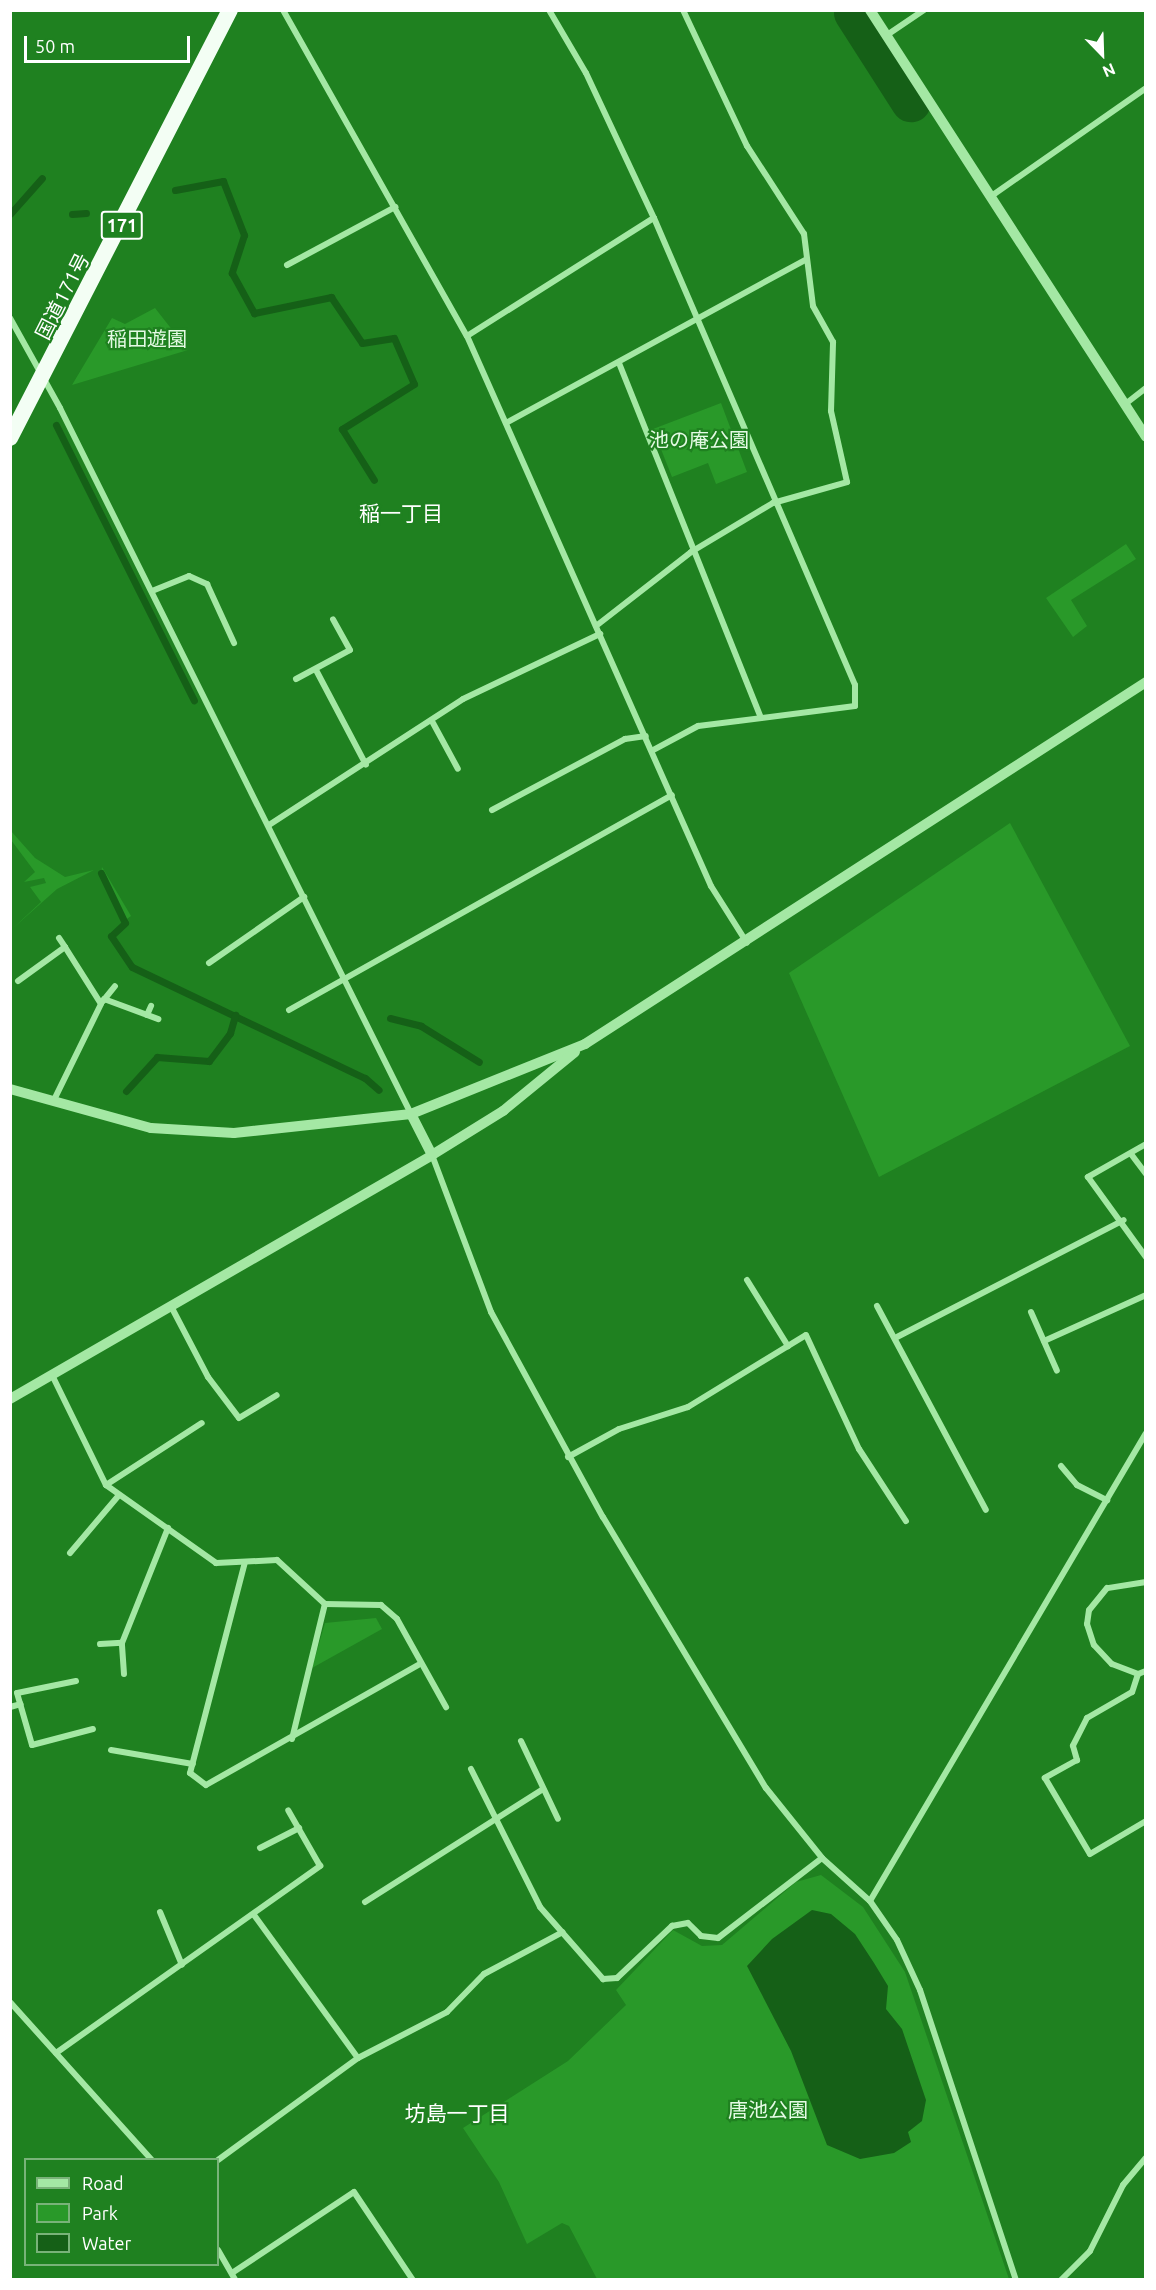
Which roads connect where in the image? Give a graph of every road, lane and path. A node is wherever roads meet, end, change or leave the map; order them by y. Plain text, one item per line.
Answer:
1 (230, 10) edge
2 (283, 10) edge
3 (683, 10) edge
4 (870, 10) edge
5 (924, 10) edge
6 (549, 11) edge
7 (887, 35) junction
8 (1146, 88) edge
9 (990, 197) junction
10 (395, 207) junction
11 (654, 218) junction
12 (805, 260) junction
13 (287, 266) dead end
14 (698, 316) junction
15 (10, 318) edge
16 (467, 336) junction
17 (619, 363) junction
18 (44, 378) junction
19 (1146, 388) edge
20 (1124, 406) junction
21 (506, 423) junction
22 (1146, 437) edge
23 (10, 438) edge
24 (773, 503) junction
25 (692, 552) junction
26 (152, 591) junction
27 (333, 619) dead end
28 (596, 626) junction
29 (600, 634) junction
30 (234, 643) dead end
31 (316, 670) junction
32 (296, 679) dead end
33 (1146, 682) edge
34 (761, 718) junction
35 (433, 723) junction
36 (646, 736) junction
37 (653, 750) junction
38 (366, 765) junction
39 (458, 769) dead end
40 (672, 795) junction
41 (492, 810) dead end
42 (269, 825) junction
43 (304, 897) junction
44 (59, 938) dead end
45 (747, 944) junction
46 (65, 947) junction
47 (209, 963) dead end
48 (344, 979) junction
49 (18, 981) dead end
50 (115, 986) dead end
51 (102, 1002) junction
52 (151, 1006) dead end
53 (289, 1010) dead end
54 (147, 1015) junction
55 (158, 1019) dead end
56 (585, 1044) junction
57 (10, 1089) edge
58 (53, 1102) junction
59 (411, 1114) junction
60 (1146, 1144) edge
61 (1131, 1154) junction
62 (432, 1155) junction
63 (1146, 1173) edge
64 (1124, 1220) junction
65 (1146, 1257) edge
66 (747, 1281) dead end
67 (1146, 1295) edge
68 (877, 1306) dead end
69 (173, 1310) junction
70 (1031, 1312) dead end
71 (897, 1337) junction
72 (1044, 1341) junction
73 (788, 1346) junction
74 (1057, 1371) dead end
75 (53, 1377) junction
76 (278, 1395) dead end
77 (10, 1399) edge
78 (202, 1423) dead end
79 (1146, 1433) edge
80 (568, 1457) junction
81 (1061, 1466) dead end
82 (106, 1485) junction
83 (119, 1495) junction
84 (1107, 1500) junction
85 (986, 1510) dead end
86 (906, 1521) dead end
87 (168, 1528) junction
88 (70, 1553) dead end
89 (245, 1562) junction
90 (1146, 1582) edge
91 (325, 1604) junction
92 (122, 1643) junction
93 (100, 1644) dead end
94 (418, 1665) junction
95 (1142, 1672) edge
96 (124, 1674) dead end
97 (76, 1681) dead end
98 (21, 1704) junction
99 (10, 1707) edge
100 (446, 1707) dead end
101 (93, 1729) dead end
102 (292, 1739) junction
103 (521, 1741) dead end
104 (111, 1750) dead end
105 (193, 1764) junction
106 (471, 1769) dead end
107 (543, 1789) junction
108 (288, 1810) dead end
109 (558, 1819) dead end
110 (494, 1820) junction
111 (1146, 1821) edge
112 (299, 1828) junction
113 (260, 1848) dead end
114 (822, 1858) junction
115 (870, 1901) junction
116 (365, 1902) dead end
117 (160, 1912) dead end
118 (254, 1915) junction
119 (563, 1932) junction
120 (182, 1965) junction
121 (10, 2002) edge
122 (56, 2053) junction
123 (358, 2058) junction
124 (150, 2158) edge
125 (1146, 2158) edge
126 (219, 2159) edge
127 (219, 2252) edge
128 (233, 2276) edge
129 (413, 2280) edge
130 (1016, 2280) edge
131 (1061, 2280) edge

1 - 18 highway, 国道171号 / 171
2 - 10 street
3 - 12 street
4 - 7 street
5 - 7 street
6 - 11 street
7 - 9 street
8 - 9 street
9 - 20 street
10 - 13 street
10 - 16 street
11 - 14 street
11 - 16 street
12 - 14 street
12 - 24 street
14 - 17 street
14 - 24 street
15 - 18 street
16 - 21 street
17 - 21 street
17 - 25 street
18 - 23 highway, 国道171号 / 171
18 - 26 street
19 - 20 street
20 - 22 street
21 - 28 street
24 - 25 street
24 - 34 street
25 - 28 street
25 - 34 street
26 - 30 street
26 - 42 street
27 - 31 street
28 - 29 street
29 - 35 street
29 - 36 street
31 - 32 street
31 - 38 street
33 - 45 street
34 - 37 street
35 - 38 street
35 - 39 street
36 - 37 street
36 - 41 street
37 - 40 street
38 - 42 street
40 - 45 street
40 - 48 street
42 - 43 street
43 - 47 street
43 - 48 street
44 - 46 street
45 - 56 street
46 - 49 street
46 - 51 street
48 - 53 street
48 - 59 street
50 - 51 street
51 - 54 street
51 - 58 street
52 - 54 street
54 - 55 street
56 - 59 street
56 - 62 street
57 - 58 street
58 - 59 street
59 - 62 street
60 - 61 street
61 - 63 street
61 - 64 street
62 - 69 street
62 - 80 street
64 - 65 street
64 - 71 street
66 - 73 street
67 - 72 street
68 - 71 street
69 - 75 street
69 - 76 street
70 - 72 street
71 - 85 street
72 - 74 street
73 - 80 street
73 - 86 street
75 - 77 street
75 - 82 street
78 - 82 street
79 - 84 street
80 - 114 street
81 - 84 street
82 - 83 street
83 - 87 street
83 - 88 street
84 - 115 street
87 - 89 street
87 - 92 street
89 - 91 street
89 - 105 street
90 - 95 street
91 - 94 street
91 - 102 street
92 - 93 street
92 - 96 street
94 - 100 street
94 - 102 street
95 - 111 street
97 - 98 street
98 - 99 street
98 - 101 street
102 - 105 street
103 - 107 street
104 - 105 street
106 - 110 street
107 - 109 street
107 - 110 street
108 - 112 street
110 - 116 street
110 - 119 street
112 - 113 street
112 - 118 street
114 - 115 street
114 - 119 street
115 - 130 street
117 - 120 street
118 - 120 street
118 - 123 street
119 - 123 street
120 - 122 street
121 - 122 street
122 - 124 street
123 - 126 street
125 - 131 street
127 - 128 street
128 - 129 street

